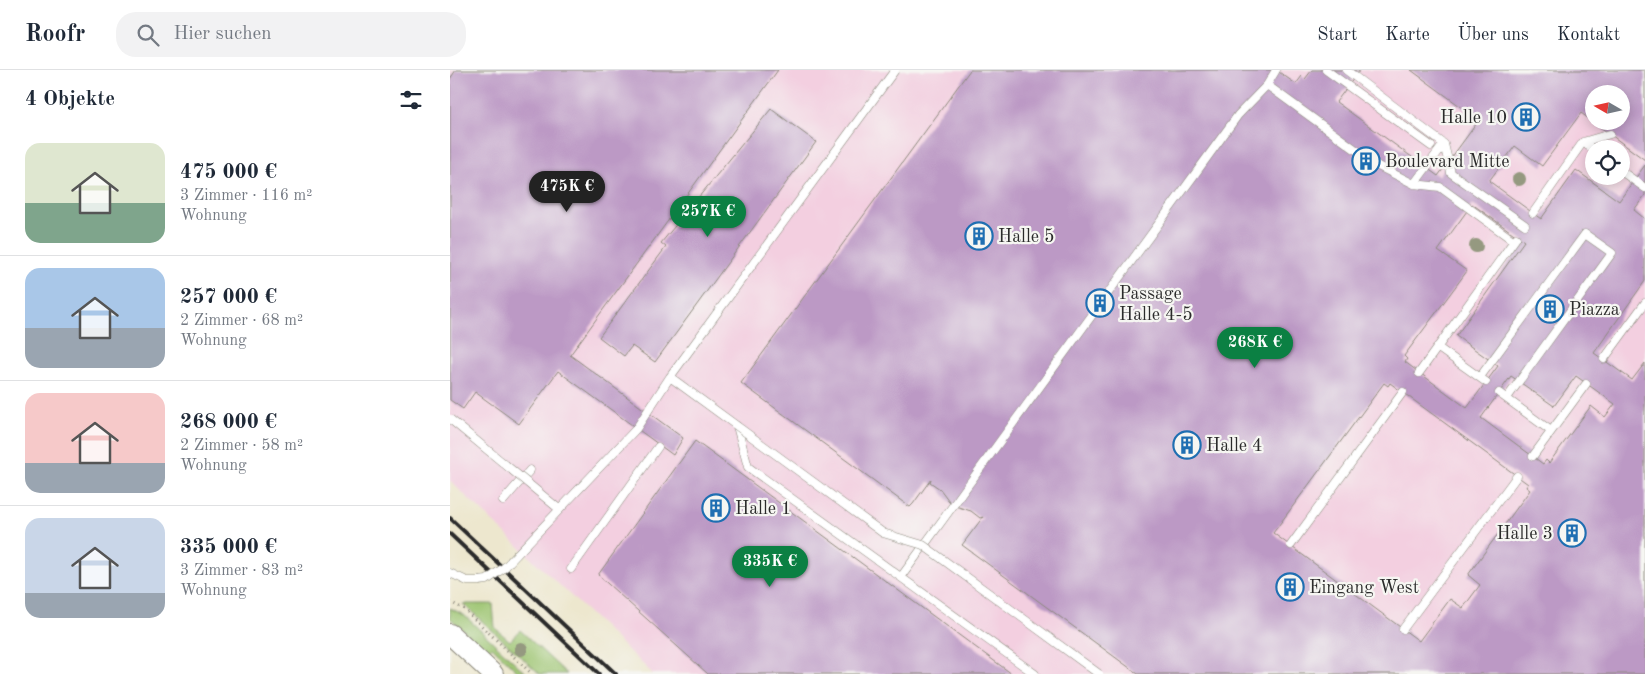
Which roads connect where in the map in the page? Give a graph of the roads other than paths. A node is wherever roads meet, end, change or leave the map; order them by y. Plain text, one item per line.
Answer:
1 (895, 70) edge
2 (1276, 70) edge
3 (1326, 70) edge
4 (1346, 70) edge
5 (1267, 85) junction
6 (1610, 134) dead end
7 (1583, 142) joint
8 (1444, 144) junction
9 (1431, 146) dead end
10 (1630, 177) edge
11 (1414, 184) junction
12 (1645, 188) edge
13 (1533, 213) dead end
14 (1525, 225) dead end
15 (1645, 303) edge
16 (1437, 347) junction
17 (1604, 359) dead end
18 (1419, 372) dead end
19 (670, 377) junction
20 (1586, 384) dead end
21 (1403, 392) dead end
22 (1499, 393) dead end
23 (1507, 398) junction
24 (450, 419) edge
25 (737, 426) junction
26 (1551, 431) junction
27 (658, 447) dead end
28 (1533, 456) dead end
29 (530, 470) dead end
30 (1517, 476) dead end
31 (503, 501) dead end
32 (559, 509) junction
33 (883, 533) junction
34 (923, 545) junction
35 (1290, 545) dead end
36 (571, 569) dead end
37 (450, 573) edge
38 (901, 577) junction
39 (1403, 629) dead end
40 (450, 634) edge
41 (493, 674) edge
42 (1035, 674) edge
43 (1099, 674) edge

1 - 19 lane, bridge
1 - 25 lane
2 - 5 lane
3 - 9 lane
4 - 8 lane
5 - 11 lane
5 - 34 lane
6 - 7 lane
7 - 13 lane
8 - 11 lane
8 - 14 lane
10 - 12 lane
11 - 16 lane
15 - 17 lane
16 - 18 lane
16 - 23 lane
19 - 32 lane, bridge
19 - 33 lane, bridge
20 - 26 lane
21 - 35 lane
22 - 23 lane
23 - 26 lane
24 - 32 lane, bridge
25 - 33 lane
25 - 38 lane
26 - 28 lane
27 - 36 lane
29 - 31 lane
30 - 39 lane
32 - 37 lane, bridge
33 - 34 lane
33 - 43 lane, bridge
34 - 38 lane
34 - 43 lane
38 - 42 lane
40 - 41 street

